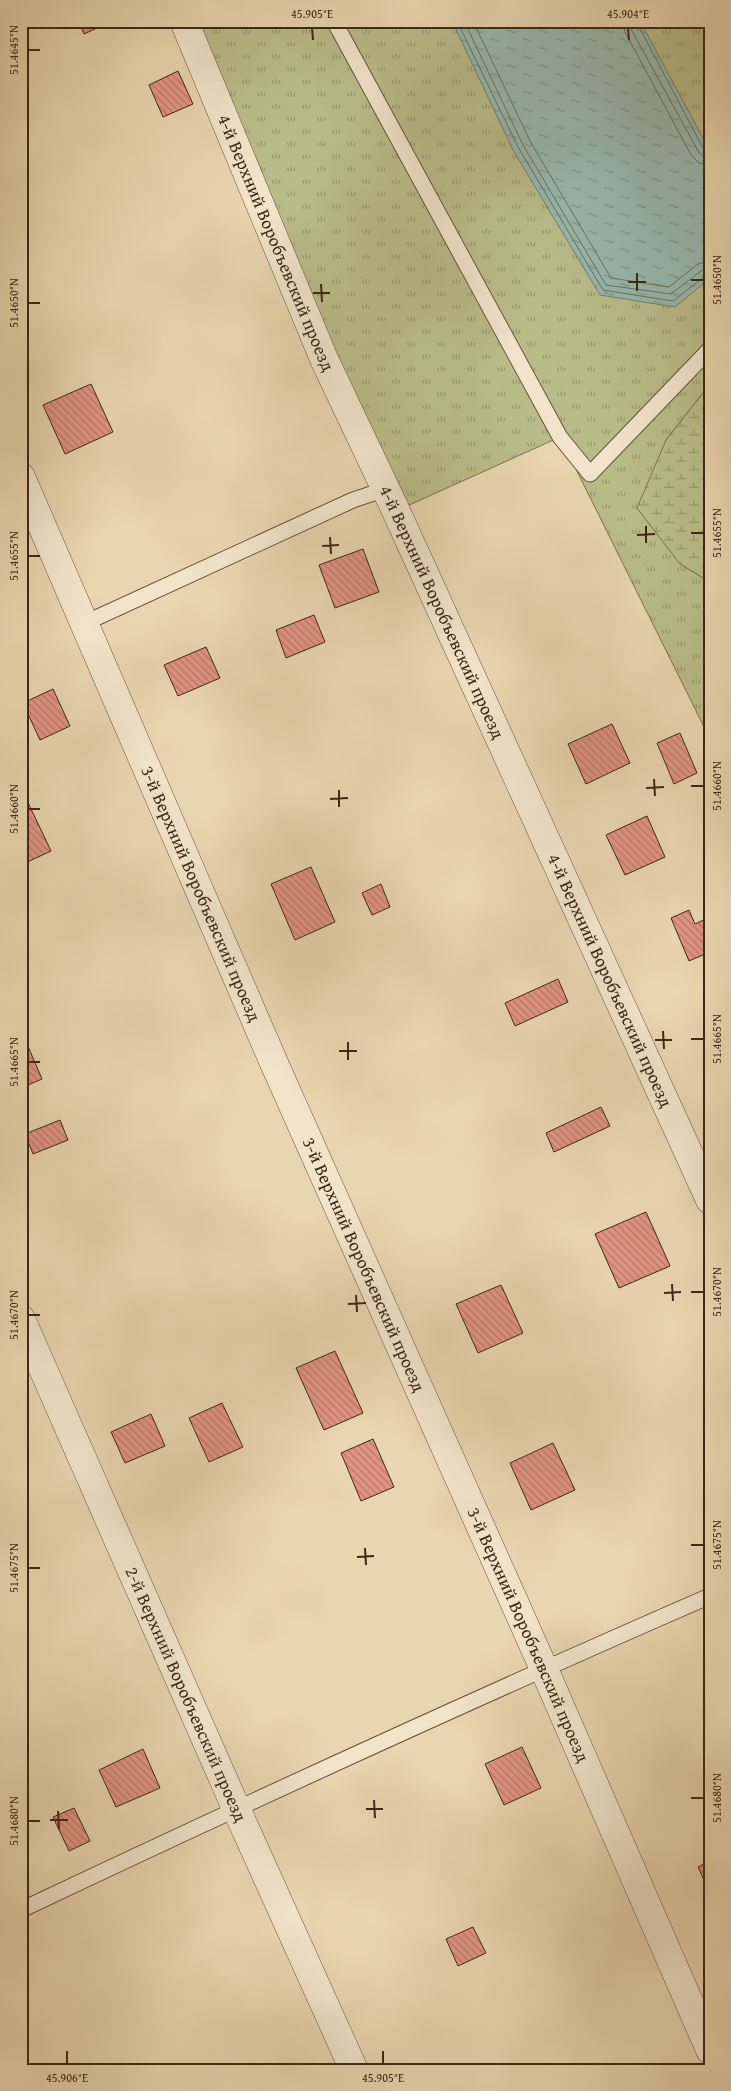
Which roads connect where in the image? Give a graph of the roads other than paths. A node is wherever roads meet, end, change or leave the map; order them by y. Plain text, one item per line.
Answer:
1 (184, 21) edge
2 (334, 21) edge
3 (710, 349) edge
4 (21, 477) edge
5 (386, 489) junction
6 (85, 623) junction
7 (710, 1200) edge
8 (21, 1319) edge
9 (710, 1596) edge
10 (544, 1669) junction
11 (236, 1808) junction
12 (21, 1910) edge
13 (710, 2050) edge
14 (354, 2070) edge

1 - 5 street, 4-й Верхний Воробъевский проезд
2 - 3 lane
4 - 6 street, 3-й Верхний Воробъевский проезд
5 - 6 lane
5 - 7 street, 4-й Верхний Воробъевский проезд
6 - 10 street, 3-й Верхний Воробъевский проезд
8 - 11 street, 2-й Верхний Воробъевский проезд
9 - 10 lane
10 - 11 lane
10 - 13 street, 3-й Верхний Воробъевский проезд
11 - 12 lane
11 - 14 street, 2-й Верхний Воробъевский проезд

